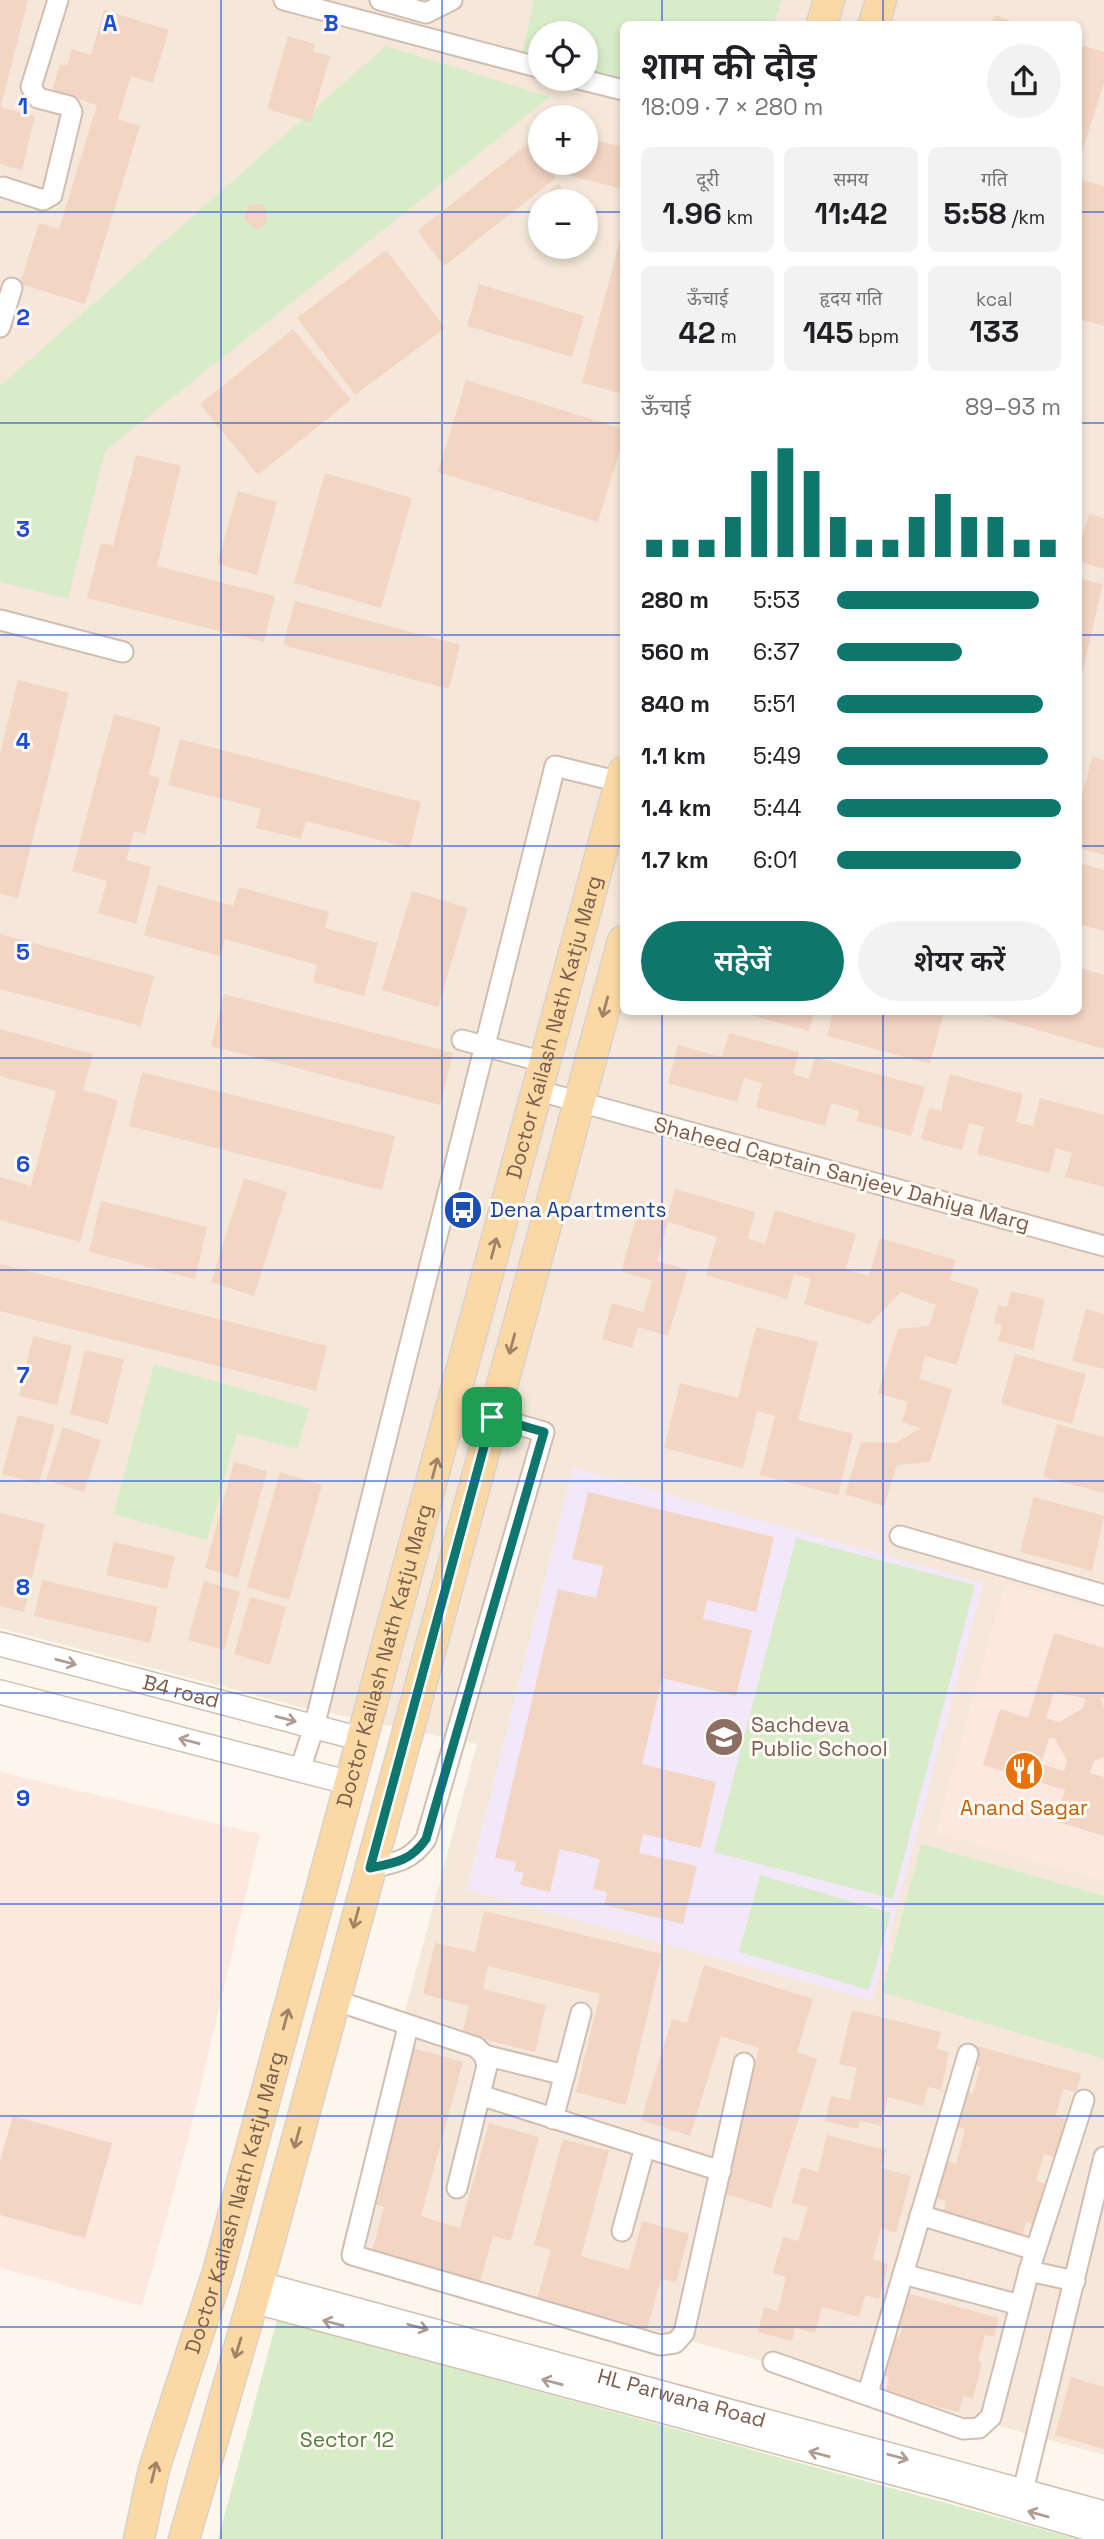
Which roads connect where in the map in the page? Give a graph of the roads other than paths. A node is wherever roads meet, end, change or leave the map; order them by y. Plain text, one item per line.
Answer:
1 (58, 0) edge
2 (284, 0) edge
3 (380, 0) edge
4 (452, 0) edge
5 (829, 0) edge
6 (881, 0) edge
7 (823, 21) edge
8 (875, 21) edge
9 (528, 65) edge
10 (598, 84) edge
11 (620, 89) edge
12 (3, 187) dead end
13 (12, 288) dead end
14 (0, 327) edge
15 (0, 620) edge
16 (123, 652) dead end
17 (620, 777) edge
18 (620, 784) edge
19 (620, 952) edge
20 (462, 1040) dead end
21 (485, 1047) junction
22 (540, 1076) junction
23 (579, 1102) junction
24 (1104, 1246) edge
25 (492, 1417) junction
26 (900, 1536) dead end
27 (1104, 1595) edge
28 (0, 1644) edge
29 (0, 1692) edge
30 (314, 1727) junction
31 (361, 1740) junction
32 (300, 1770) junction
33 (350, 1783) junction
34 (370, 1868) junction
35 (334, 2000) junction
36 (581, 2013) dead end
37 (408, 2027) junction
38 (484, 2054) junction
39 (968, 2054) dead end
40 (744, 2063) dead end
41 (565, 2075) junction
42 (480, 2095) junction
43 (1084, 2100) dead end
44 (553, 2119) junction
45 (645, 2147) junction
46 (1104, 2157) edge
47 (721, 2171) junction
48 (457, 2188) dead end
49 (920, 2215) junction
50 (622, 2231) dead end
51 (1035, 2250) junction
52 (1029, 2271) junction
53 (903, 2274) junction
54 (1075, 2281) junction
55 (255, 2292) junction
56 (1020, 2305) junction
57 (774, 2362) dead end
58 (868, 2393) junction
59 (1023, 2491) junction
60 (1104, 2513) edge
61 (1104, 2533) edge
62 (139, 2539) edge
63 (184, 2539) edge

1 - 12 street
2 - 9 street
3 - 4 street
5 - 7 main road
6 - 8 main road
10 - 11 street
13 - 14 street
15 - 16 street
17 - 21 street
18 - 22 main road, Doctor Kailash Nath Katju Marg
19 -> 23 main road, Doctor Kailash Nath Katju Marg
20 - 21 street, Shaheed Captain Sanjeev Dahiya Marg
21 - 22 street, Shaheed Captain Sanjeev Dahiya Marg
21 - 30 street
22 - 23 street, Shaheed Captain Sanjeev Dahiya Marg
31 -> 22 main road, Doctor Kailash Nath Katju Marg
23 - 24 street, Shaheed Captain Sanjeev Dahiya Marg
23 -> 25 main road, Doctor Kailash Nath Katju Marg
25 - 34 main road, Doctor Kailash Nath Katju Marg
25 - 34 street
26 - 27 street
28 -> 30 street, B4 road
32 -> 29 street
30 - 31 street, B4 road
30 - 32 street
31 - 33 main road, Doctor Kailash Nath Katju Marg
32 - 33 street
62 -> 33 main road, Doctor Kailash Nath Katju Marg
34 -> 35 main road, Doctor Kailash Nath Katju Marg
35 - 37 street
35 -> 55 main road, Doctor Kailash Nath Katju Marg
36 - 41 street
37 - 38 street
37 - 47 street
38 - 41 street
38 - 42 street
39 - 49 street
40 - 47 street
41 - 44 street
42 - 44 street
42 - 48 street
43 - 51 street
44 - 45 street
45 - 47 street
45 - 50 street
46 - 54 street
49 - 51 street
49 - 53 street
51 - 52 street
52 - 54 street
52 - 56 street
53 - 56 street
53 - 58 street
54 - 59 street
55 -> 59 street, HL Parwana Road
61 -> 55 street
55 -> 63 main road, Doctor Kailash Nath Katju Marg
56 - 58 street
57 - 58 street
59 - 60 street, HL Parwana Road

